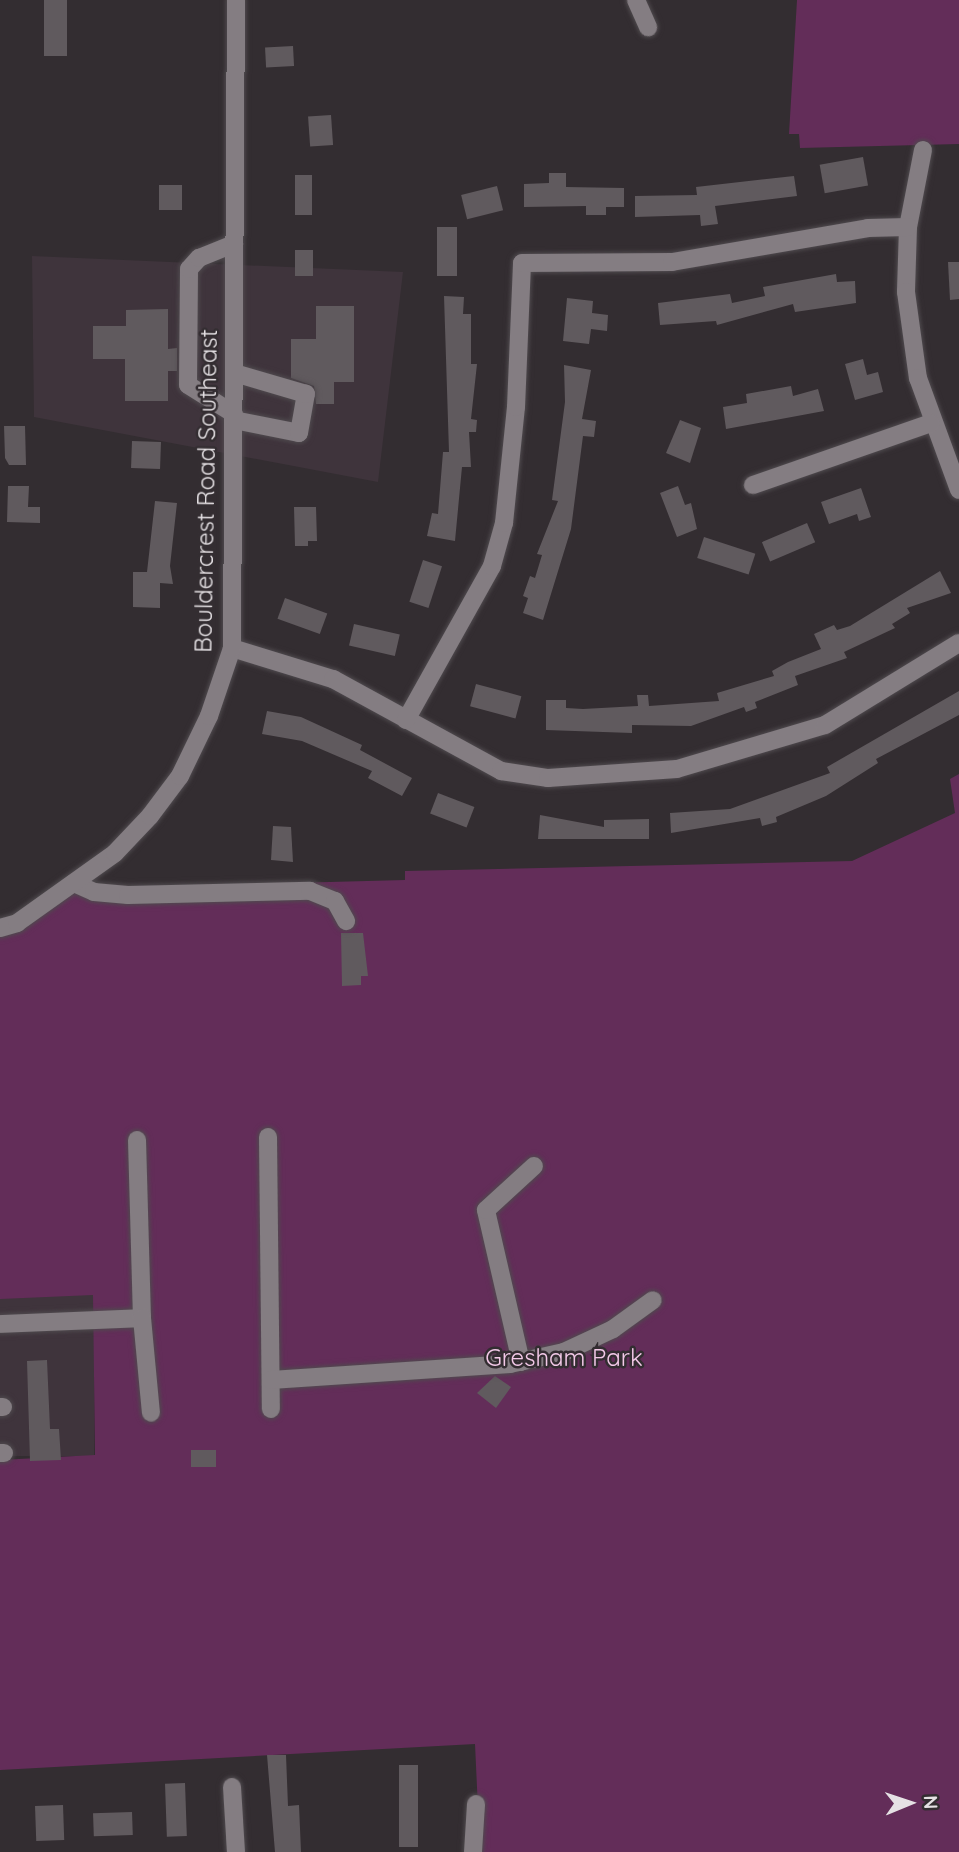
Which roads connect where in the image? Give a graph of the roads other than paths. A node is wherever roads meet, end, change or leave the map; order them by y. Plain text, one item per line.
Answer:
1 (236, 0) edge
2 (636, 0) edge
3 (648, 27) dead end
4 (923, 150) dead end
5 (908, 227) junction
6 (234, 244) junction
7 (234, 373) junction
8 (234, 417) junction
9 (931, 423) junction
10 (753, 485) dead end
11 (959, 491) edge
12 (959, 643) edge
13 (232, 648) junction
14 (407, 720) junction
15 (74, 883) junction
16 (346, 921) dead end
17 (6, 925) edge
18 (0, 939) edge
19 (268, 1137) dead end
20 (137, 1140) dead end
21 (534, 1166) dead end
22 (653, 1300) dead end
23 (142, 1318) junction
24 (0, 1324) edge
25 (521, 1362) junction
26 (271, 1380) junction
27 (271, 1409) dead end
28 (151, 1413) dead end
29 (232, 1787) dead end
30 (477, 1804) dead end
31 (236, 1852) edge
32 (473, 1852) edge

1 - 6 street, Bouldercrest Road Southeast
2 - 3 street
4 - 5 street
5 - 9 street
5 - 14 street
6 - 7 street, Bouldercrest Road Southeast
6 - 8 street
7 - 8 street, Bouldercrest Road Southeast
7 - 8 street
8 - 13 street, Bouldercrest Road Southeast
9 - 10 street
9 - 11 street
12 - 14 street
13 - 14 street
13 - 15 street, Bouldercrest Road Southeast
15 - 16 street
15 - 17 street, Bouldercrest Road Southeast
17 - 18 street, Bouldercrest Road Southeast
19 - 26 street
20 - 23 street
21 - 25 street
22 - 25 street
23 - 24 street
23 - 28 street
25 - 26 street
26 - 27 street
29 - 31 street
30 - 32 street

